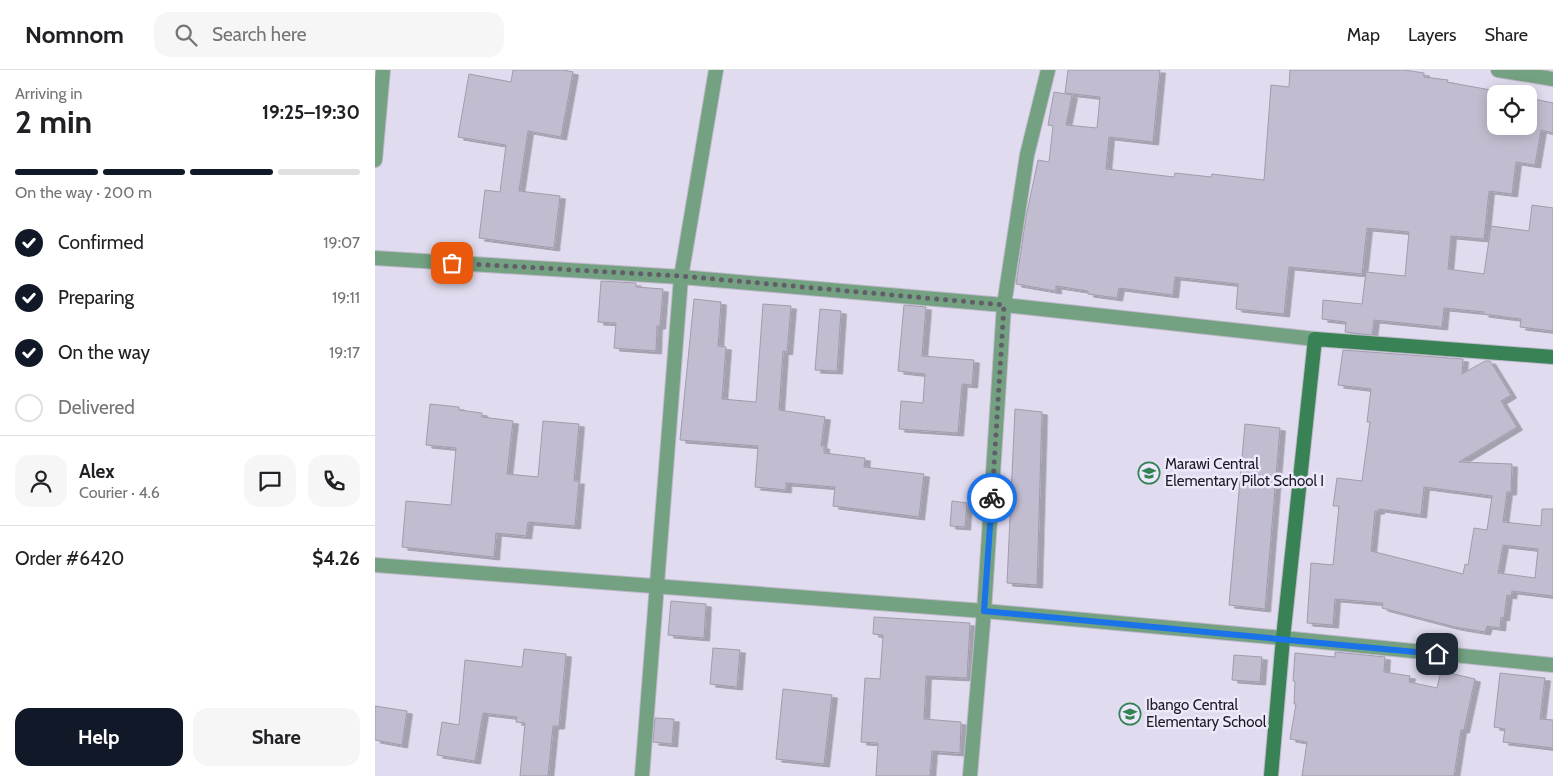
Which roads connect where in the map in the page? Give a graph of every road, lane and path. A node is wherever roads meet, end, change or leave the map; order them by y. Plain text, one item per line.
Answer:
1 (383, 70) edge
2 (716, 70) edge
3 (1048, 70) edge
4 (1497, 70) edge
5 (1553, 79) edge
6 (375, 160) edge
7 (375, 258) edge
8 (681, 276) junction
9 (1004, 305) junction
10 (1315, 339) junction
11 (1553, 357) edge
12 (375, 565) edge
13 (658, 586) junction
14 (984, 611) junction
15 (1283, 638) junction
16 (1553, 665) edge
17 (642, 776) edge
18 (970, 776) edge
19 (1271, 776) edge

1 - 6 street
2 - 8 street
3 - 9 street
4 - 5 street
7 - 8 street
8 - 9 street
8 - 13 street
9 - 10 street
9 - 14 street
10 - 11 main road
10 - 15 main road
12 - 13 street
13 - 14 street
13 - 17 street
14 - 15 street
14 - 18 street
15 - 16 street
15 - 19 main road

